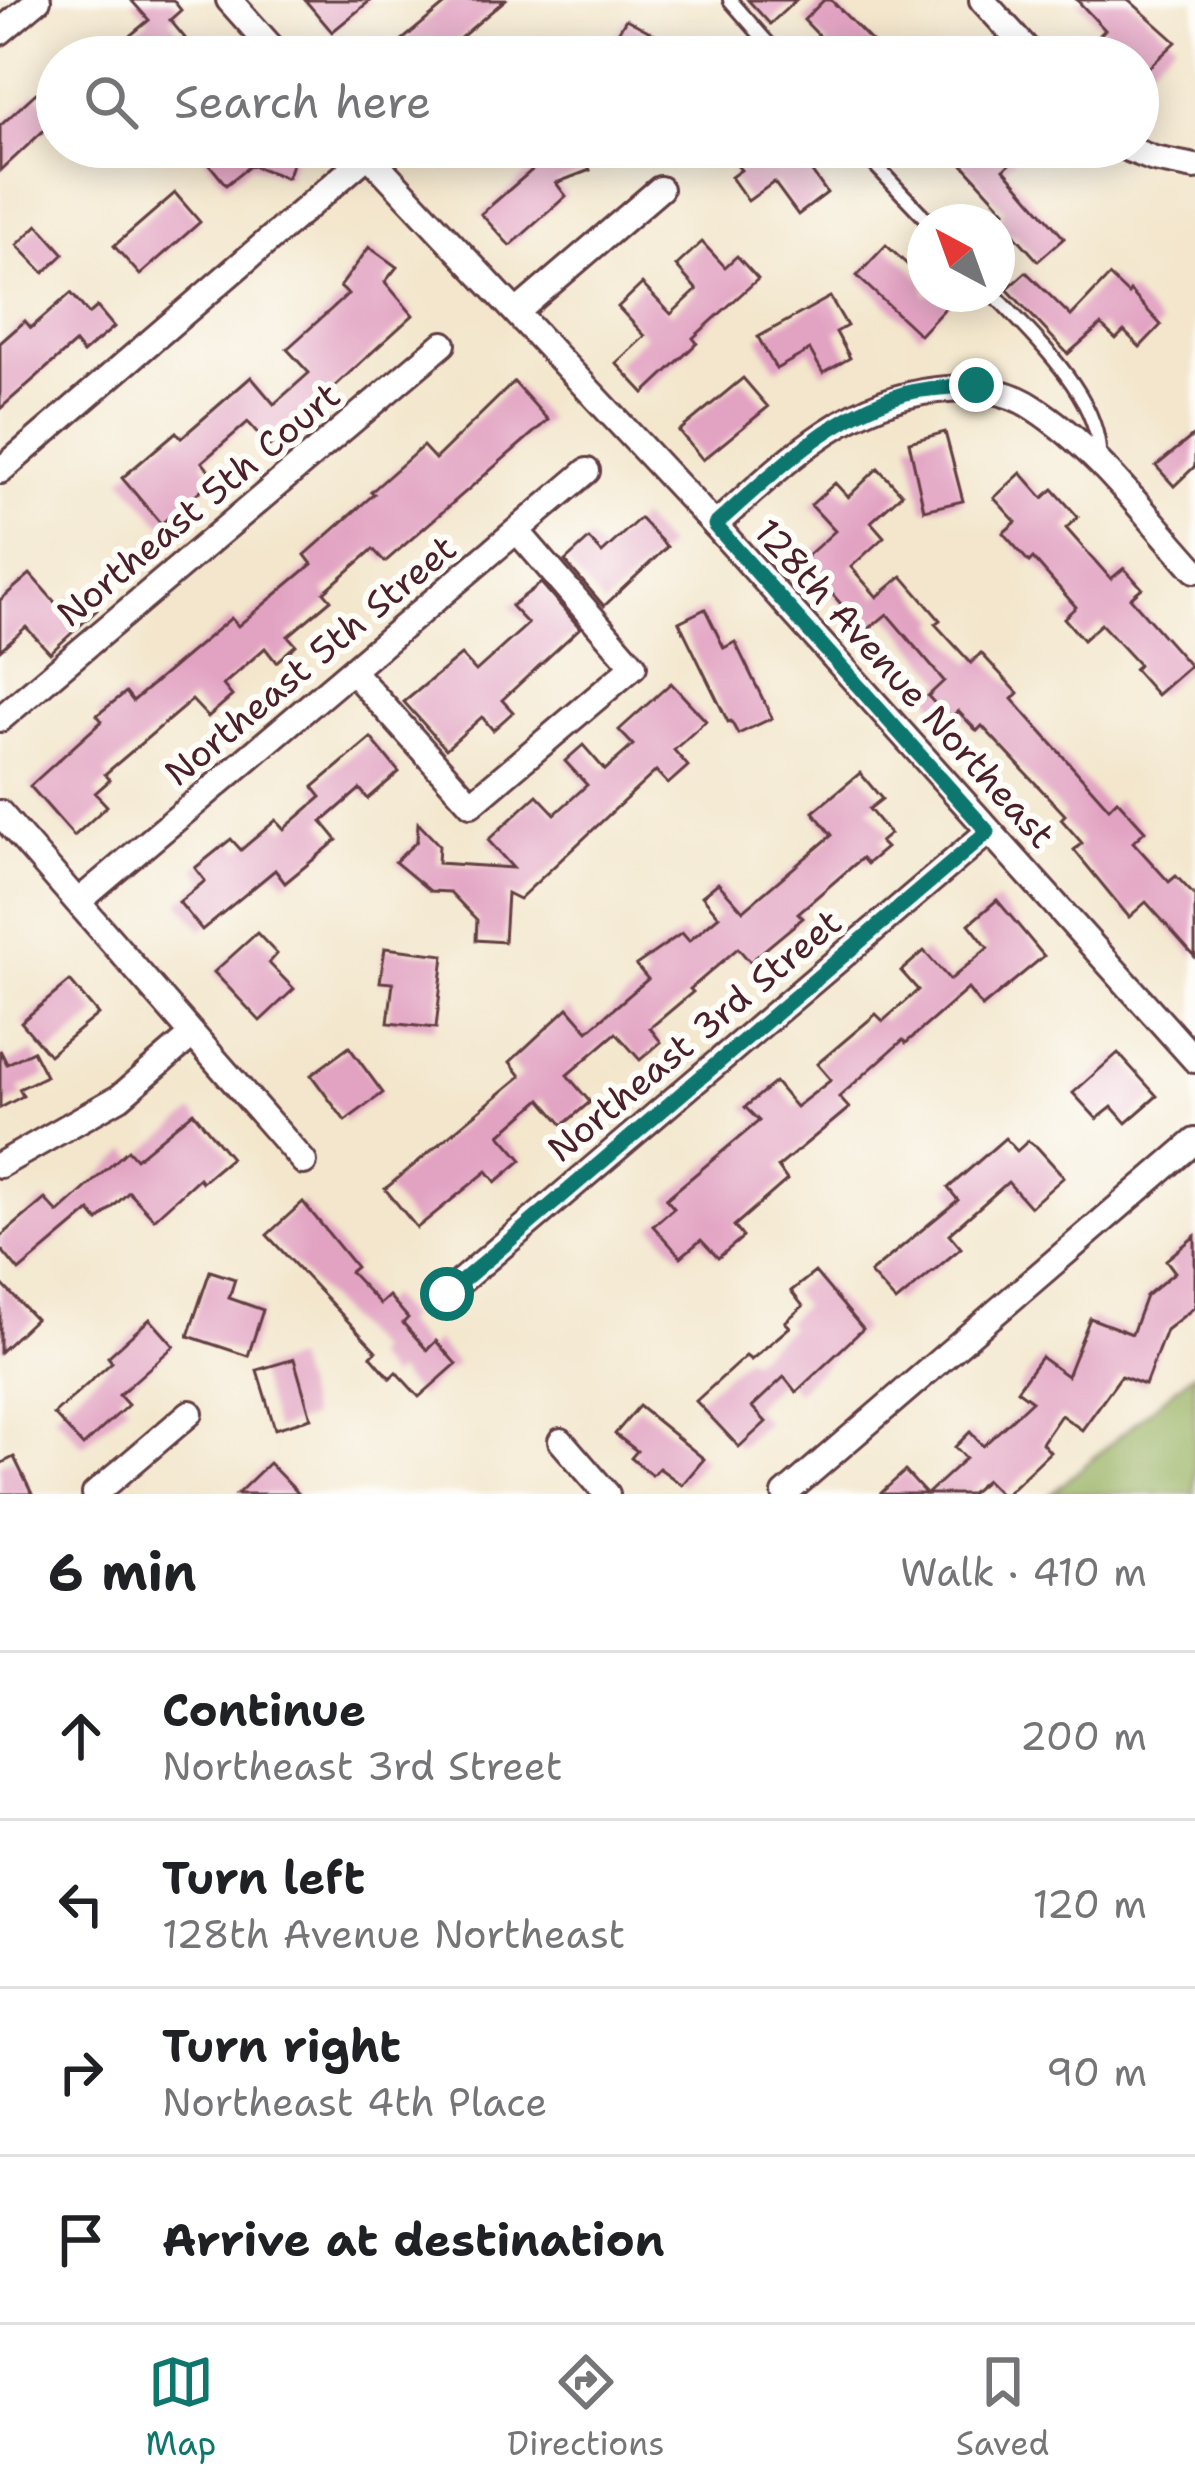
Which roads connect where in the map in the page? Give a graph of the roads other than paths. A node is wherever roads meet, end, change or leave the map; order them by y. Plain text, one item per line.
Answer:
1 (38, 0) edge
2 (229, 0) edge
3 (730, 0) edge
4 (982, 0) edge
5 (0, 32) edge
6 (261, 36) edge
7 (762, 36) edge
8 (1015, 36) edge
9 (1159, 160) edge
10 (1195, 166) edge
11 (345, 168) edge
12 (380, 168) edge
13 (878, 168) edge
14 (660, 190) dead end
15 (912, 204) edge
16 (518, 311) junction
17 (1009, 312) edge
18 (443, 344) dead end
19 (1099, 464) junction
20 (0, 471) edge
21 (587, 471) dead end
22 (715, 525) junction
23 (518, 532) junction
24 (1195, 570) edge
25 (352, 672) junction
26 (0, 718) edge
27 (0, 813) edge
28 (988, 832) junction
29 (78, 902) junction
30 (191, 1036) junction
31 (1195, 1060) edge
32 (1195, 1141) edge
33 (304, 1162) dead end
34 (0, 1165) edge
35 (447, 1294) dead end
36 (190, 1413) dead end
37 (561, 1441) dead end
38 (94, 1494) edge
39 (607, 1494) edge
40 (785, 1494) edge

1 - 5 street
2 - 6 street
3 - 7 lane
4 - 8 street
9 - 10 street
11 - 20 street
12 - 16 street, 128th Avenue Northeast
13 - 15 lane
14 - 16 street
16 - 22 street, 128th Avenue Northeast
17 - 19 lane
18 - 26 street, Northeast 5th Court
19 - 22 street
19 - 24 street
21 - 23 street, Northeast 5th Street
22 - 28 street, 128th Avenue Northeast
23 - 25 street, Northeast 5th Street
23 - 25 street
25 - 29 street, Northeast 5th Street
27 - 29 street
28 - 31 street, 128th Avenue Northeast
28 - 35 street, Northeast 3rd Street
29 - 30 street
30 - 33 street
30 - 34 street
32 - 40 street
36 - 38 street
37 - 39 street

